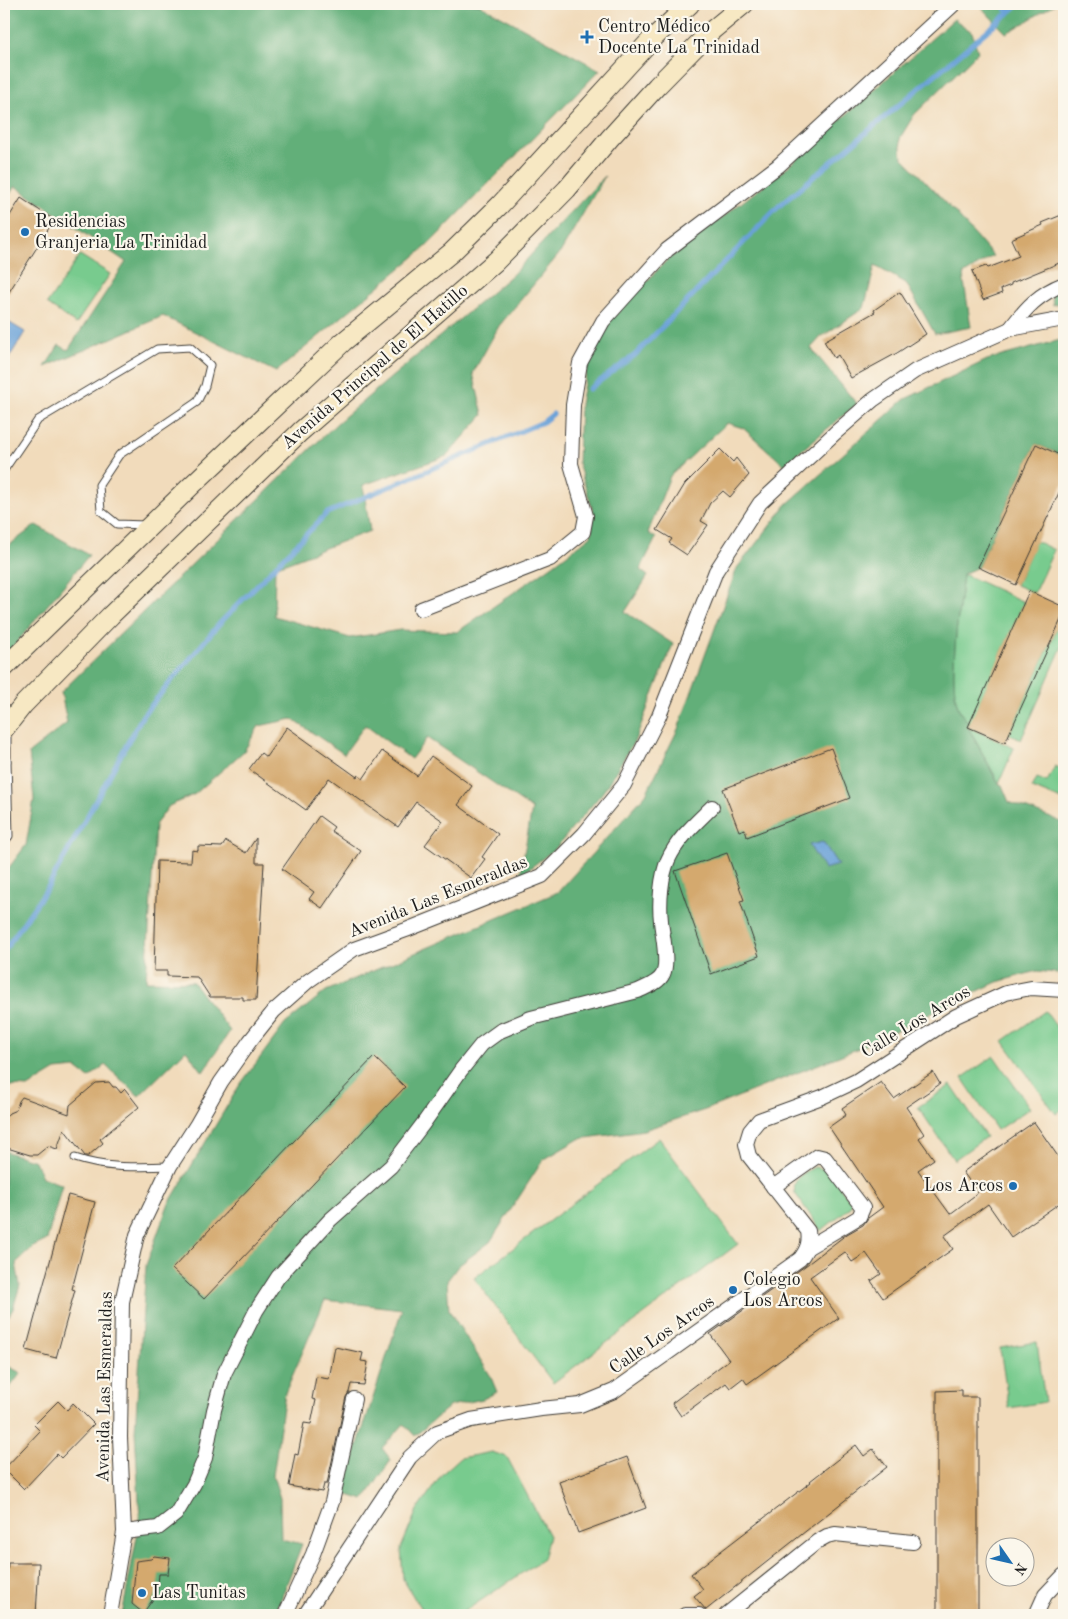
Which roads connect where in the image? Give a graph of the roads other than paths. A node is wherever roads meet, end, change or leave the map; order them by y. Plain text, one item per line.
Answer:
1 (690, 4) edge
2 (744, 4) edge
3 (954, 4) edge
4 (1064, 284) edge
5 (1064, 319) edge
6 (1010, 329) junction
7 (4, 470) edge
8 (150, 525) junction
9 (421, 609) dead end
10 (4, 668) edge
11 (5, 727) edge
12 (6, 763) edge
13 (712, 807) dead end
14 (4, 842) edge
15 (1064, 990) edge
16 (75, 1158) dead end
17 (170, 1166) junction
18 (774, 1187) junction
19 (807, 1248) junction
20 (354, 1399) dead end
21 (124, 1532) junction
22 (913, 1542) dead end
23 (1064, 1575) edge
24 (110, 1615) edge
25 (286, 1615) edge
26 (305, 1615) edge
27 (685, 1615) edge
28 (699, 1615) edge
29 (726, 1615) edge
30 (1036, 1615) edge

1 - 8 main road, Avenida Principal de El Hatillo
2 - 11 main road, Avenida Principal de El Hatillo
3 - 9 street
4 - 6 street
5 - 6 street, Avenida Las Esmeraldas
6 - 17 street, Avenida Las Esmeraldas
7 - 8 lane
8 - 10 main road, Avenida Principal de El Hatillo
11 - 12 lane
12 - 14 lane
13 - 21 street
15 - 18 street, Calle Los Arcos
16 - 17 lane
17 - 21 street, Avenida Las Esmeraldas
18 - 19 street, Calle Los Arcos
18 - 19 street
19 - 26 street, Calle Los Arcos
20 - 25 street
21 - 24 street, Avenida Las Esmeraldas
22 - 29 street
23 - 30 street
27 - 28 street

